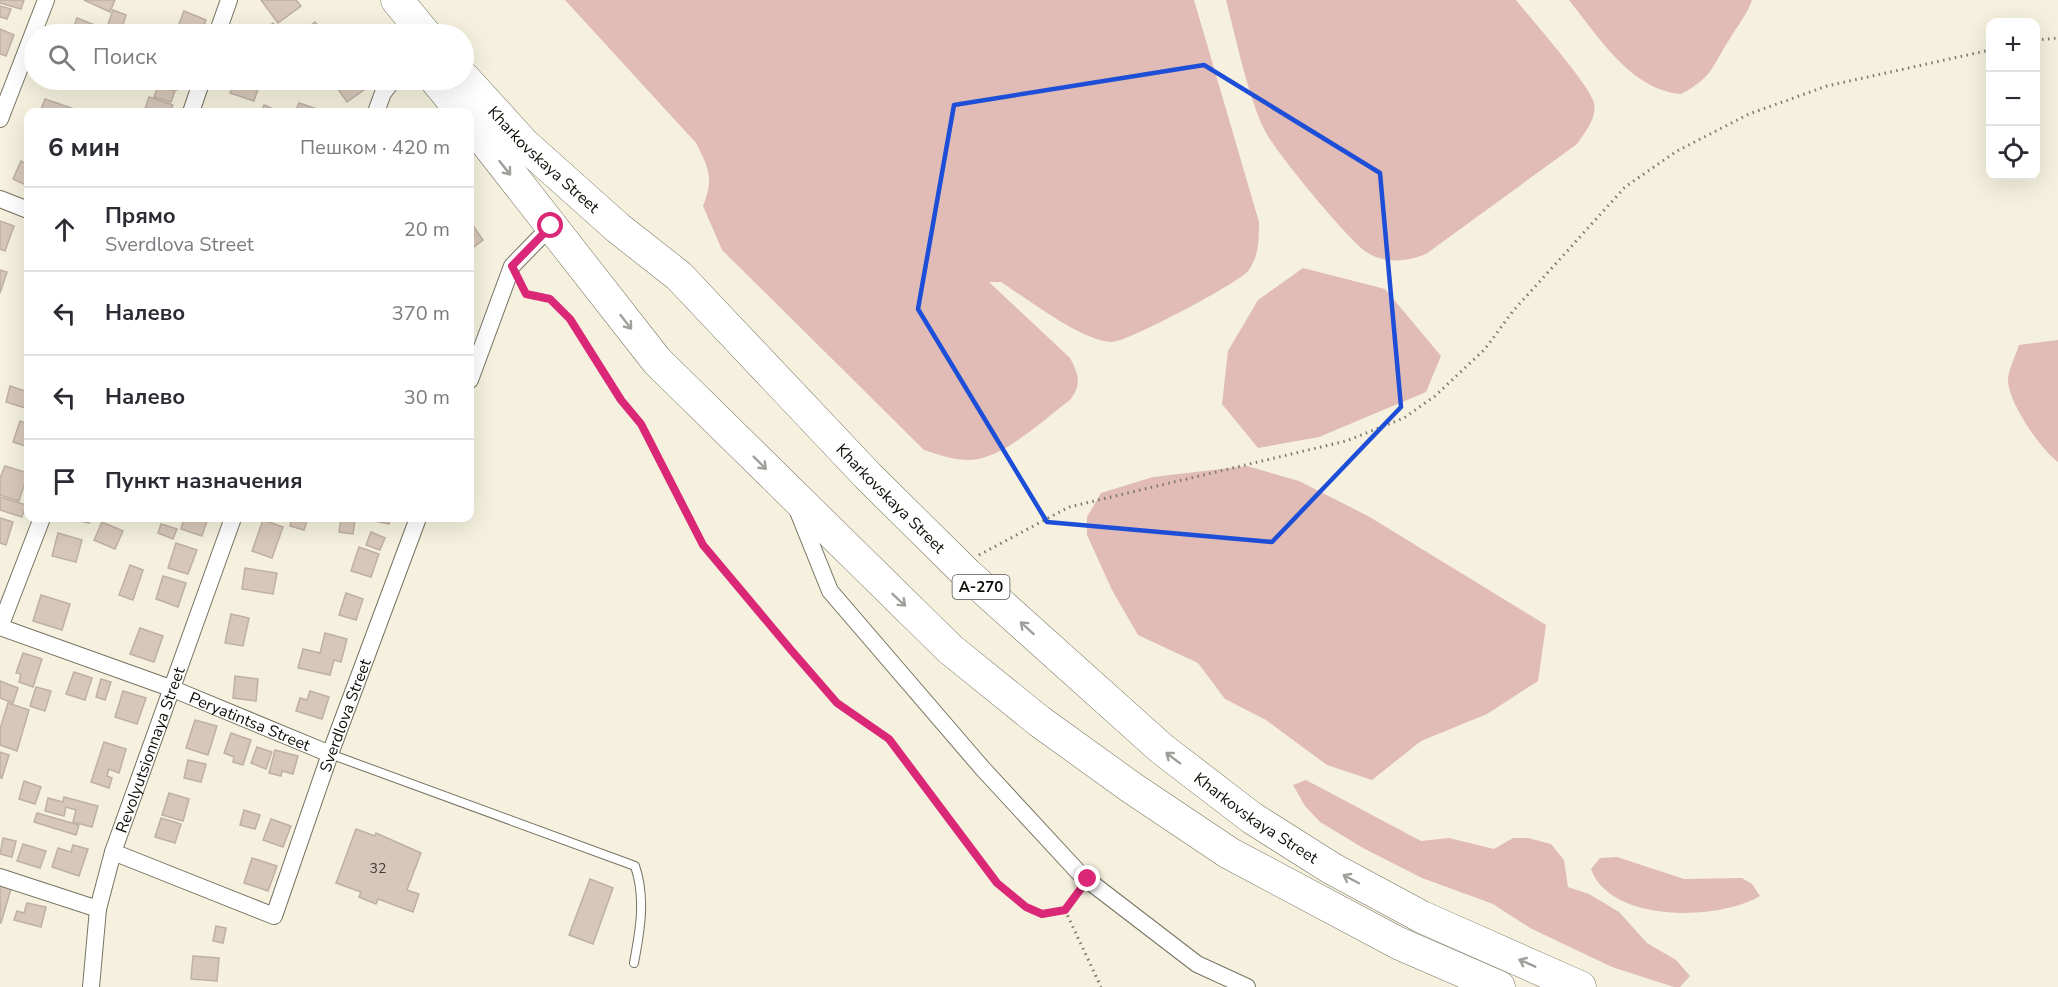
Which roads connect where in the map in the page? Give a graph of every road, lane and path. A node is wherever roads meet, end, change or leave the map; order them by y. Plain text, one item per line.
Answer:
1 (46, 0) edge
2 (229, 0) edge
3 (374, 0) edge
4 (397, 0) edge
5 (37, 24) edge
6 (221, 24) edge
7 (393, 24) edge
8 (416, 24) edge
9 (2058, 38) edge
10 (2040, 40) edge
11 (1986, 51) edge
12 (24, 57) edge
13 (474, 89) edge
14 (198, 90) edge
15 (385, 90) edge
16 (444, 90) edge
17 (192, 108) edge
18 (377, 108) edge
19 (459, 108) edge
20 (0, 119) edge
21 (474, 127) edge
22 (0, 199) edge
23 (24, 208) edge
24 (551, 226) junction
25 (512, 266) junction
26 (474, 369) edge
27 (791, 493) junction
28 (40, 522) edge
29 (232, 522) edge
30 (417, 522) edge
31 (959, 566) junction
32 (0, 627) edge
33 (173, 689) junction
34 (330, 754) junction
35 (113, 852) junction
36 (0, 877) edge
37 (1088, 879) junction
38 (98, 909) junction
39 (1065, 910) junction
40 (634, 963) dead end
41 (91, 987) edge
42 (1101, 987) edge
43 (1247, 987) edge
44 (1498, 987) edge
45 (1580, 987) edge

1 - 5 street
2 - 6 street
3 - 7 highway
4 - 8 highway
9 - 10 path
11 - 31 path
12 - 20 street
13 - 31 highway, Kharkovskaya Street / А-270
14 - 17 street
15 - 18 street
16 - 19 highway, Kharkovskaya Street
21 -> 24 highway, Kharkovskaya Street
22 - 23 street
24 - 25 street
24 -> 27 highway, Kharkovskaya Street
25 - 26 street
25 - 39 path
27 - 37 street
27 -> 44 highway, Kharkovskaya Street
28 - 32 street
29 - 33 street, Revolyutsionnaya Street
30 - 34 street, Sverdlova Street
45 -> 31 highway, Kharkovskaya Street / А-270
32 - 33 street, Peryatintsa Street
33 - 34 street, Peryatintsa Street
33 - 35 street, Revolyutsionnaya Street
34 - 35 street, Sverdlova Street
34 - 40 lane
35 - 38 street, Revolyutsionnaya Street
36 - 38 street
37 - 39 path
37 - 43 street
38 - 41 street, Revolyutsionnaya Street
39 - 42 path

